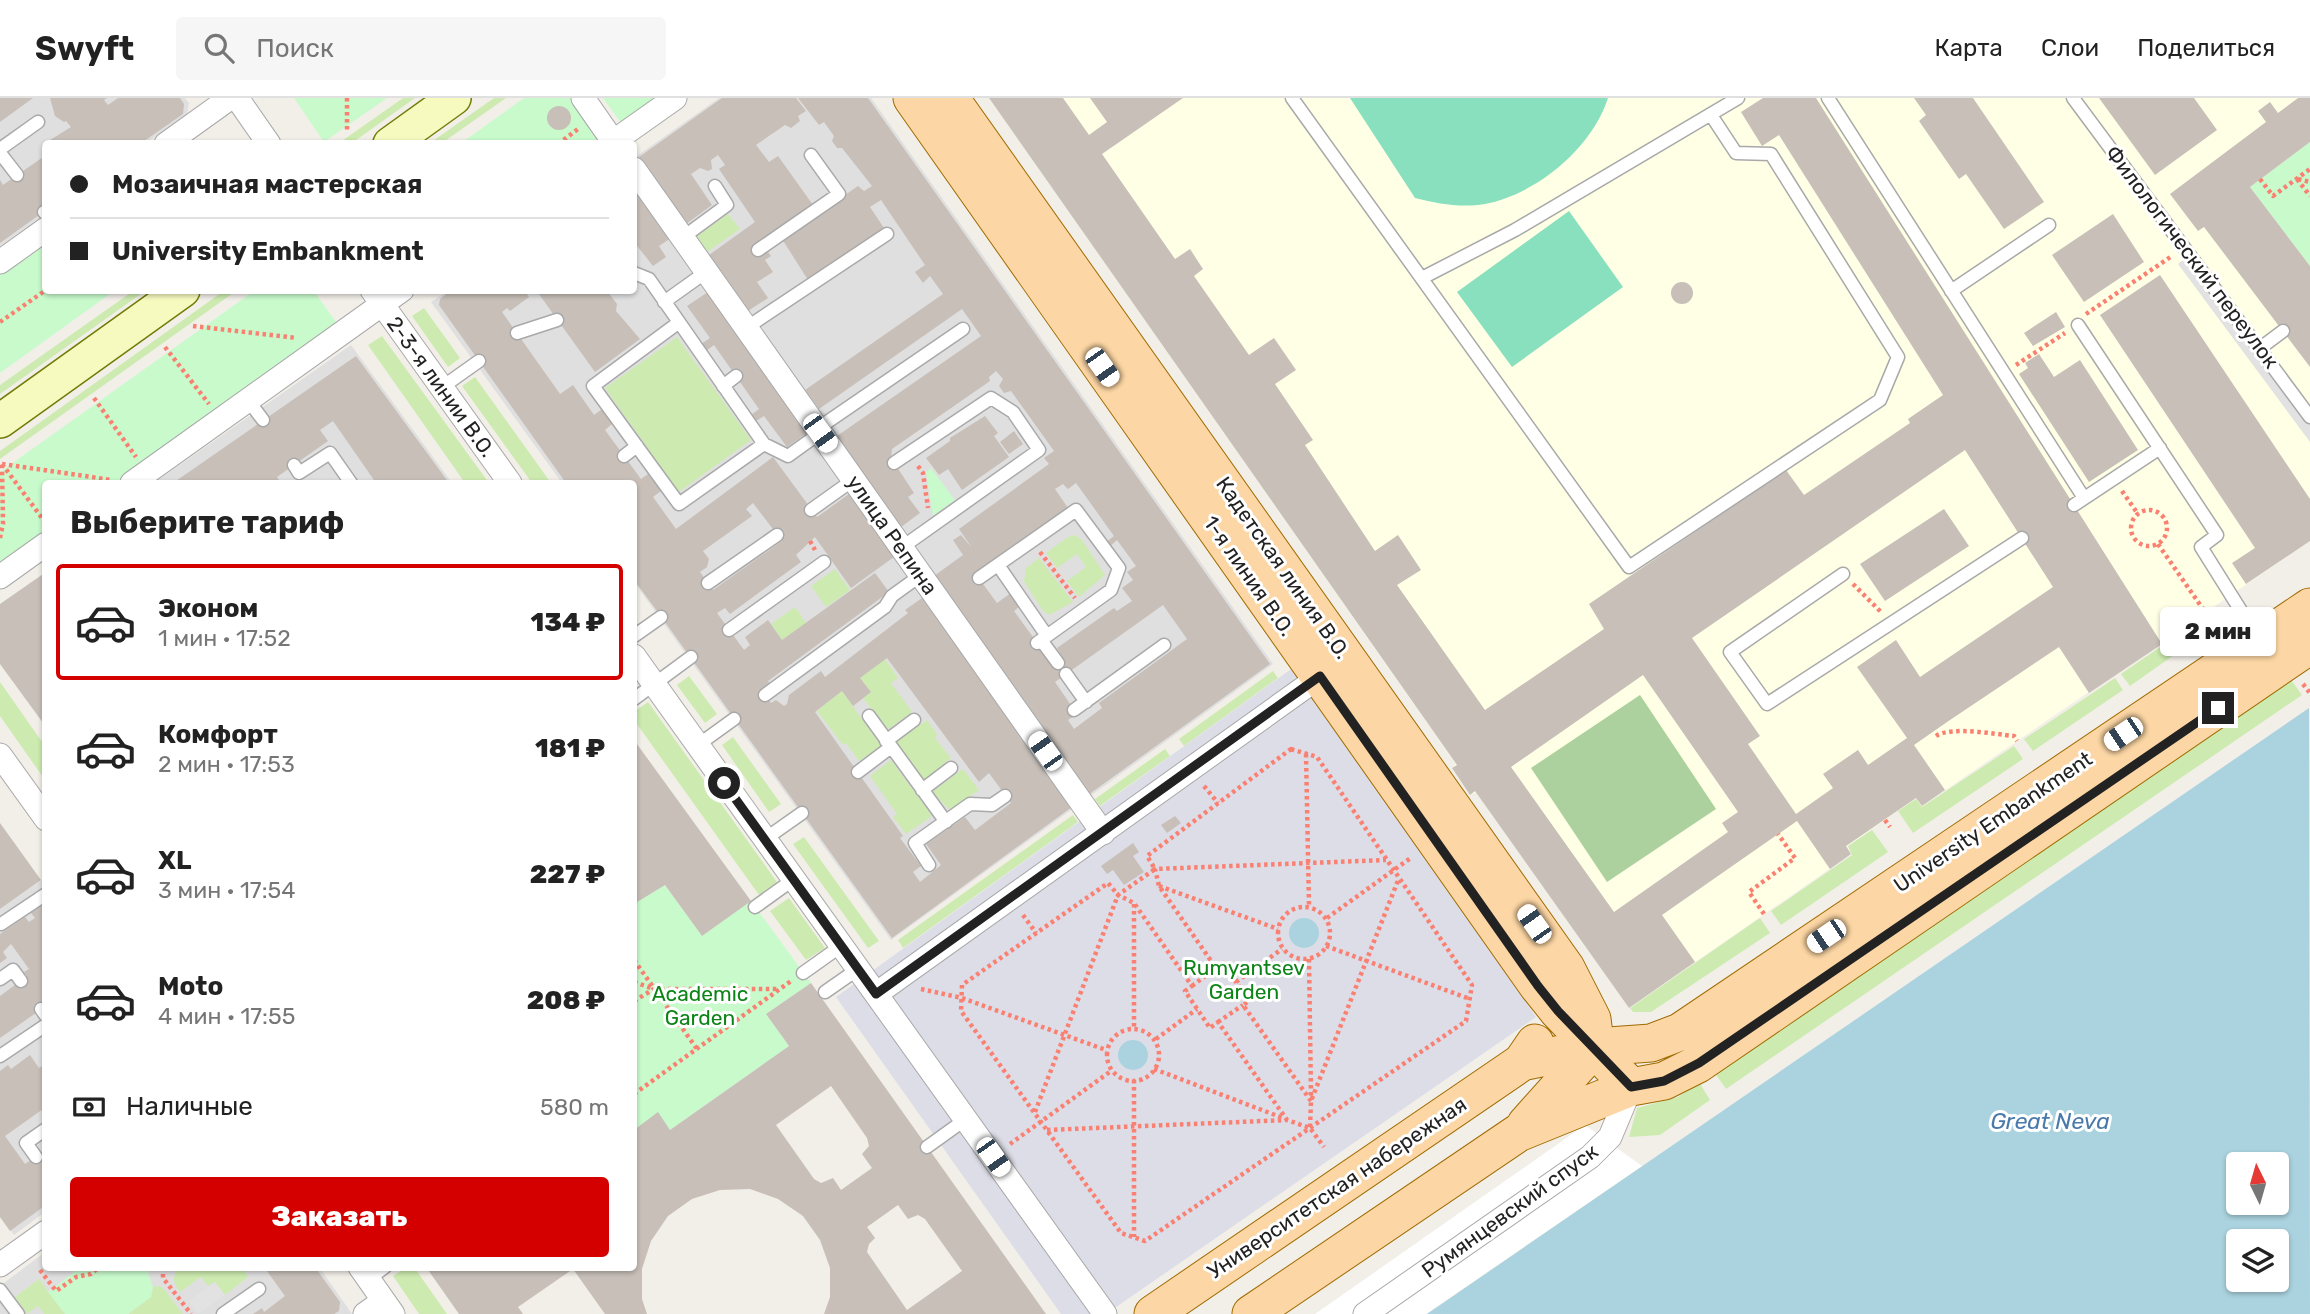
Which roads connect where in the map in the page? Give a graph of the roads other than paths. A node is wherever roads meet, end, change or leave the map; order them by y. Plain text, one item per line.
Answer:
1 (230, 98) edge
2 (237, 98) edge
3 (454, 98) edge
4 (583, 98) edge
5 (675, 98) edge
6 (912, 98) edge
7 (950, 98) edge
8 (1292, 98) edge
9 (1738, 98) edge
10 (1828, 98) edge
11 (2073, 98) edge
12 (1711, 115) junction
13 (38, 121) dead end
14 (172, 140) edge
15 (266, 140) edge
16 (396, 140) edge
17 (611, 140) edge
18 (617, 140) edge
19 (0, 151) edge
20 (811, 155) dead end
21 (637, 173) edge
22 (17, 175) dead end
23 (715, 186) dead end
24 (42, 221) edge
25 (2049, 225) dead end
26 (887, 234) dead end
27 (682, 238) junction
28 (758, 250) dead end
29 (0, 262) edge
30 (637, 274) edge
31 (714, 276) junction
32 (1422, 278) junction
33 (1951, 290) junction
34 (177, 294) edge
35 (377, 298) edge
36 (664, 302) junction
37 (557, 320) dead end
38 (678, 323) junction
39 (2078, 325) road end
40 (746, 328) junction
41 (963, 329) dead end
42 (2283, 331) dead end
43 (517, 333) dead end
44 (2259, 349) junction
45 (479, 361) dead end
46 (736, 376) dead end
47 (723, 386) junction
48 (442, 388) junction
49 (248, 400) junction
50 (2310, 416) edge
51 (0, 421) edge
52 (262, 421) dead end
53 (818, 431) junction
54 (764, 444) junction
55 (638, 446) junction
56 (2160, 448) junction
57 (624, 456) dead end
58 (894, 463) dead end
59 (294, 465) dead end
60 (142, 480) edge
61 (349, 480) edge
62 (508, 480) edge
63 (860, 483) junction
64 (811, 510) dead end
65 (777, 535) dead end
66 (2021, 538) dead end
67 (42, 547) edge
68 (901, 548) junction
69 (824, 562) dead end
70 (998, 565) junction
71 (1843, 574) road end
72 (921, 575) junction
73 (0, 577) edge
74 (979, 578) dead end
75 (708, 583) dead end
76 (2310, 607) edge
77 (661, 617) dead end
78 (729, 630) dead end
79 (637, 634) edge
80 (1042, 640) junction
81 (2260, 641) junction
82 (1164, 645) dead end
83 (2310, 645) edge
84 (691, 657) dead end
85 (637, 660) edge
86 (1058, 663) dead end
87 (1333, 667) junction
88 (1066, 674) dead end
89 (654, 685) junction
90 (765, 695) dead end
91 (637, 697) edge
92 (1086, 702) junction
93 (1074, 710) dead end
94 (869, 716) dead end
95 (734, 719) dead end
96 (914, 720) dead end
97 (889, 744) junction
98 (698, 746) junction
99 (0, 755) edge
100 (951, 768) dead end
101 (858, 772) dead end
102 (922, 790) junction
103 (1005, 796) dead end
104 (42, 813) edge
105 (802, 813) dead end
106 (946, 822) junction
107 (1103, 833) junction
108 (765, 839) junction
109 (929, 864) dead end
110 (794, 879) junction
111 (42, 897) edge
112 (755, 907) dead end
113 (1, 924) edge
114 (841, 946) junction
115 (858, 969) junction
116 (803, 973) road end
117 (0, 979) edge
118 (21, 981) dead end
119 (825, 992) dead end
120 (876, 994) junction
121 (1558, 1011) junction
122 (42, 1028) edge
123 (1595, 1047) junction
124 (0, 1056) edge
125 (1522, 1062) junction
126 (1631, 1087) junction
127 (966, 1119) junction
128 (42, 1132) edge
129 (1518, 1133) junction
130 (927, 1147) dead end
131 (36, 1157) dead end
132 (42, 1234) edge
133 (2, 1259) edge
134 (371, 1271) edge
135 (259, 1289) dead end
136 (0, 1290) edge
137 (380, 1310) edge
138 (18, 1314) edge
139 (223, 1314) edge
140 (1105, 1314) edge
141 (1153, 1314) edge
142 (1251, 1314) edge
143 (1364, 1314) edge

1 - 14 street
2 - 15 street
3 - 16 main road
4 - 17 street
5 - 18 street
6 - 87 main road, 1-я линия В.О.
7 - 87 main road, Кадетская линия В.О.
8 - 32 lane
9 - 12 lane
10 - 33 lane
11 - 44 lane, Филологический переулок
12 - 32 lane
12 - 32 lane
13 - 19 lane
19 - 22 lane
20 - 28 lane
21 - 27 street, улица Репина
23 - 27 lane
24 - 29 street
25 - 33 lane
26 - 40 lane
27 - 31 street, улица Репина
30 - 36 lane
31 - 36 lane
31 - 40 street, улица Репина
33 - 56 lane
34 - 51 main road
35 - 48 street, 2-3-я линии В.О.
35 - 49 street
36 - 38 lane
37 - 43 lane
38 - 47 lane
38 - 55 lane
39 - 56 lane
40 - 53 street, улица Репина
41 - 53 lane
42 - 44 lane
44 - 50 lane, Филологический переулок
45 - 48 lane
46 - 47 lane
47 - 54 lane
48 - 62 street, 2-3-я линии В.О.
49 - 52 lane
49 - 60 street
53 - 54 lane
53 - 63 street, улица Репина
54 - 55 lane
55 - 57 lane
56 - 81 lane
58 - 68 lane
59 - 61 lane
63 - 64 lane
63 - 68 street, улица Репина
65 - 75 lane
66 - 71 lane
67 - 73 street
68 - 72 street, улица Репина
69 - 78 lane
70 - 74 lane
70 - 80 lane
70 - 80 lane
72 - 90 lane
72 - 107 street, улица Репина
76 - 81 main road
77 - 79 lane
80 - 86 lane
81 - 123 main road, Университетская набережная
82 - 92 lane
83 - 126 main road, University Embankment
84 - 89 lane
85 - 89 street
87 - 107 street
87 - 121 main road, 1-я линия В.О.
87 - 123 main road, Кадетская линия В.О.
88 - 92 lane
89 - 91 lane
89 - 98 street
92 - 93 lane
94 - 97 lane
95 - 98 lane
96 - 97 lane
97 - 101 lane
97 - 102 lane
98 - 108 street
99 - 104 street
100 - 102 lane
102 - 106 lane
103 - 106 lane
105 - 108 lane
106 - 109 lane
107 - 120 street
108 - 110 street
110 - 112 lane
110 - 114 street
111 - 113 lane
114 - 115 street
114 - 116 lane
115 - 119 lane
115 - 120 street
117 - 118 lane
120 - 127 street
121 - 123 main road, 1-я линия В.О.
121 - 125 main road, Университетская набережная
122 - 124 lane
123 - 125 main road, Университетская набережная
123 - 126 main road, 1-я линия В.О.
123 - 129 main road
125 - 141 main road, Университетская набережная
126 - 129 main road
126 - 143 street, Румянцевский спуск
127 - 130 lane
127 - 140 street
128 - 131 lane
129 - 142 main road
132 - 133 street
134 - 137 street
135 - 139 lane
136 - 138 lane

